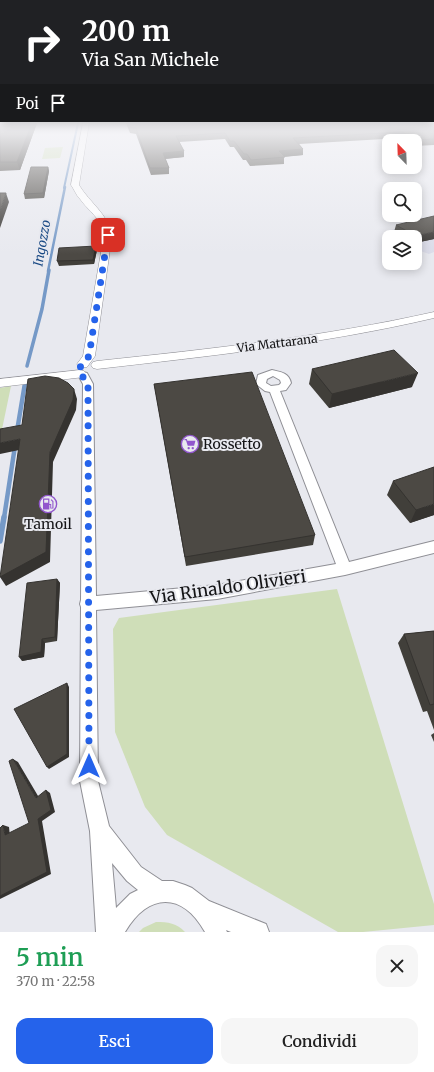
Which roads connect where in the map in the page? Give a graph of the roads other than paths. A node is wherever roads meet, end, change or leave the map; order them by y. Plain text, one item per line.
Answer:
1 (79, 166) edge
2 (434, 315) edge
3 (88, 370) junction
4 (0, 383) edge
5 (274, 390) dead end
6 (434, 548) edge
7 (345, 569) junction
8 (87, 604) junction
9 (100, 831) junction
10 (159, 892) junction
11 (204, 910) junction
12 (107, 932) edge
13 (112, 932) edge
14 (216, 932) edge
15 (258, 932) edge

1 - 3 street
2 - 3 street, Via Mattarana
3 - 4 street, Via Mattarana
3 - 8 street
5 - 7 street
6 - 7 street, Via Rinaldo Olivieri
7 - 8 street, Via Rinaldo Olivieri
8 - 9 street
9 - 10 street
9 - 12 street
10 - 11 street
10 - 13 street
11 - 14 street
11 - 15 street

